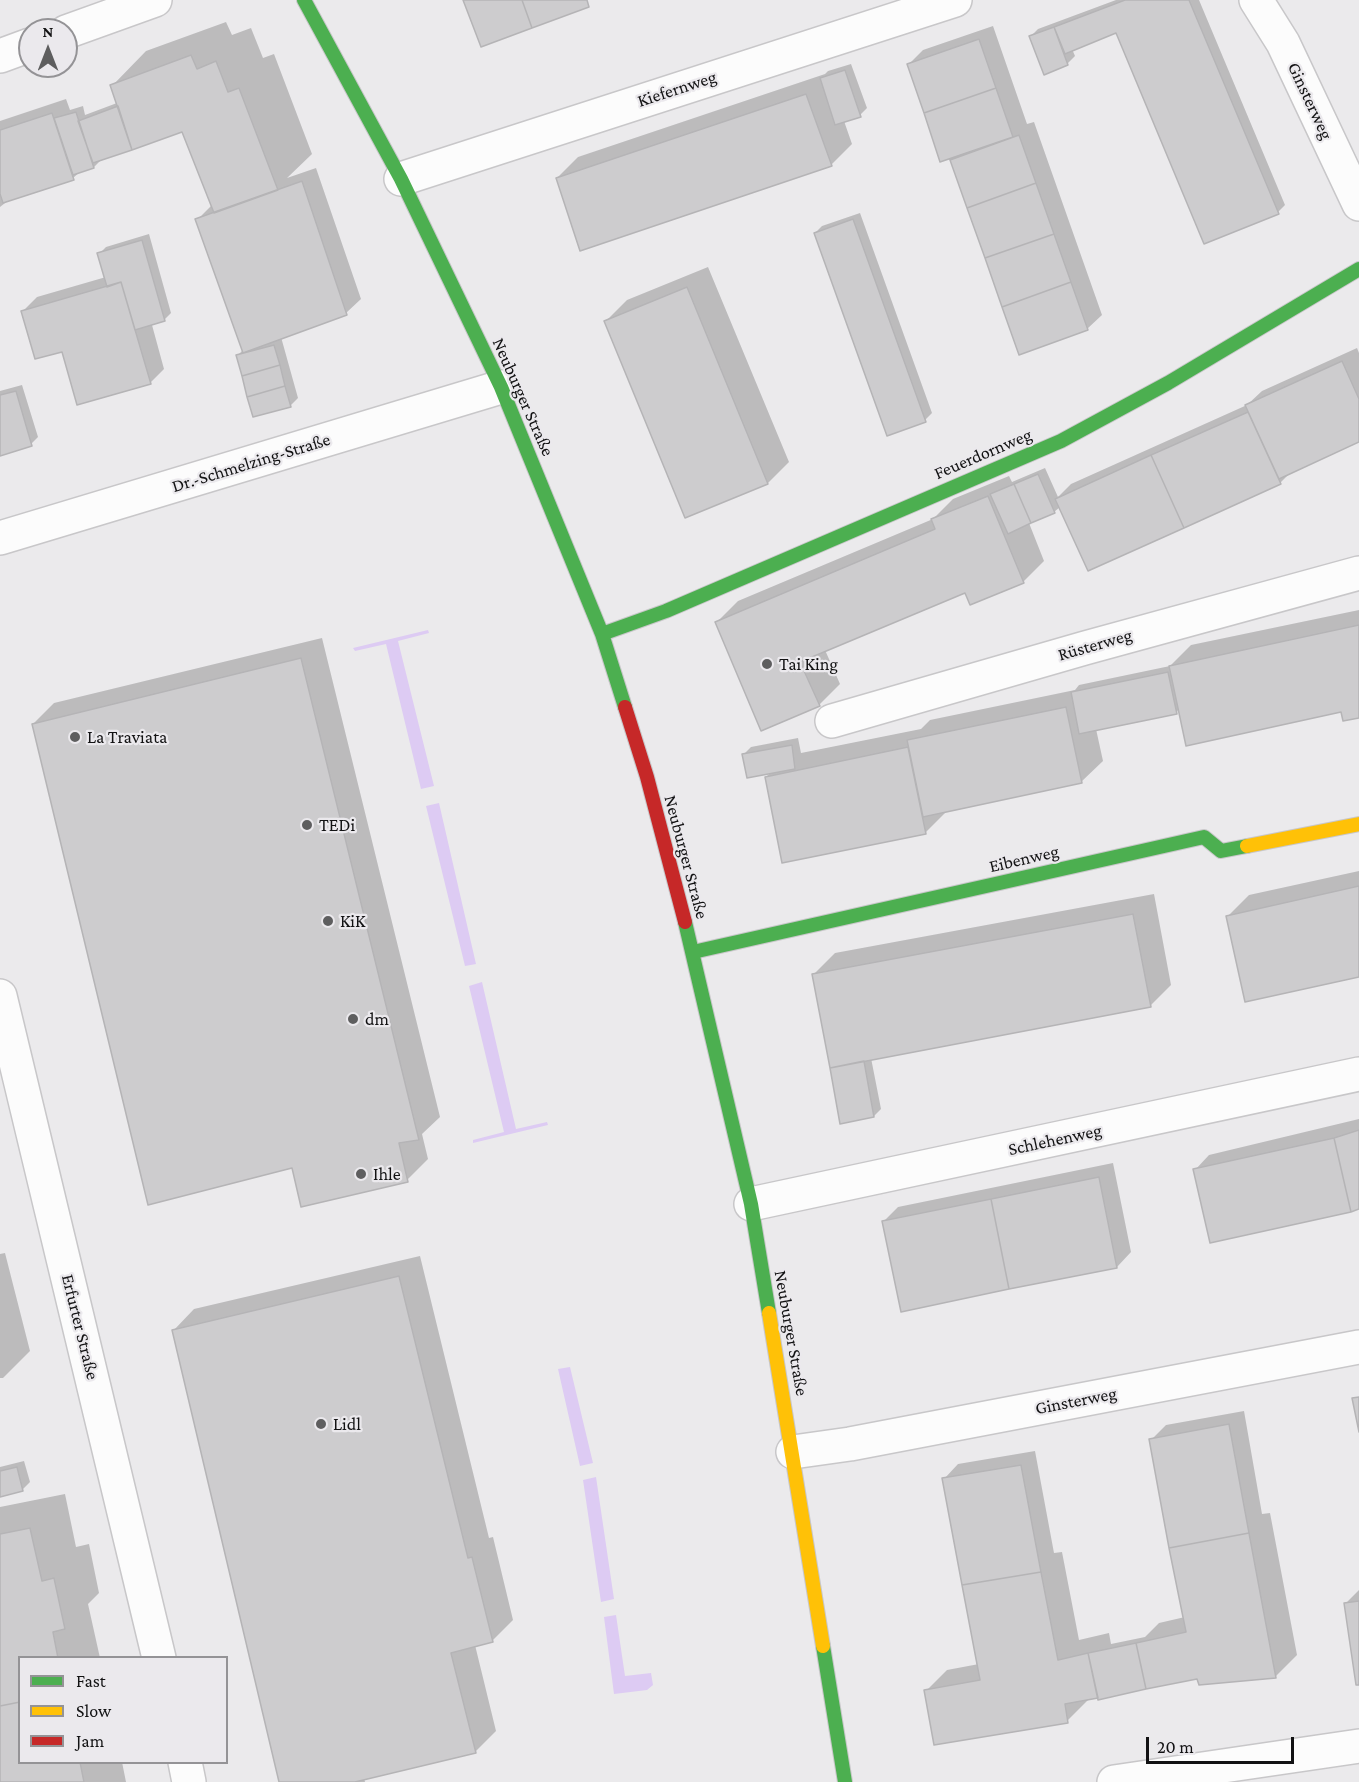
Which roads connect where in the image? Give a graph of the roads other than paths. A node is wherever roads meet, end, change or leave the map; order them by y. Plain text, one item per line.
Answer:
1 (155, 0) edge
2 (304, 0) edge
3 (955, 0) edge
4 (1256, 0) edge
5 (78, 28) edge
6 (18, 49) edge
7 (0, 56) edge
8 (400, 179) junction
9 (1359, 204) edge
10 (1359, 269) edge
11 (501, 387) junction
12 (0, 538) edge
13 (1359, 573) edge
14 (602, 634) junction
15 (832, 721) dead end
16 (1359, 824) edge
17 (693, 952) junction
18 (0, 996) edge
19 (1359, 1074) edge
20 (751, 1204) junction
21 (1359, 1347) edge
22 (793, 1452) junction
23 (159, 1656) edge
24 (1359, 1746) edge
25 (184, 1764) edge
26 (189, 1782) edge
27 (845, 1782) edge
28 (1114, 1782) edge

1 - 5 street
2 - 8 street, Neuburger Straße
3 - 8 street, Kiefernweg
4 - 9 street, Ginsterweg
6 - 7 street
8 - 11 street, Neuburger Straße
10 - 14 street, Feuerdornweg
11 - 12 street, Dr.-Schmelzing-Straße
11 - 14 street, Neuburger Straße
13 - 15 street, Rüsterweg
14 - 17 street, Neuburger Straße
16 - 17 street, Eibenweg
17 - 20 street, Neuburger Straße
18 - 23 street, Erfurter Straße
19 - 20 street, Schlehenweg
20 - 22 street, Neuburger Straße
21 - 22 street, Ginsterweg
22 - 27 street, Neuburger Straße
24 - 28 street
25 - 26 street

